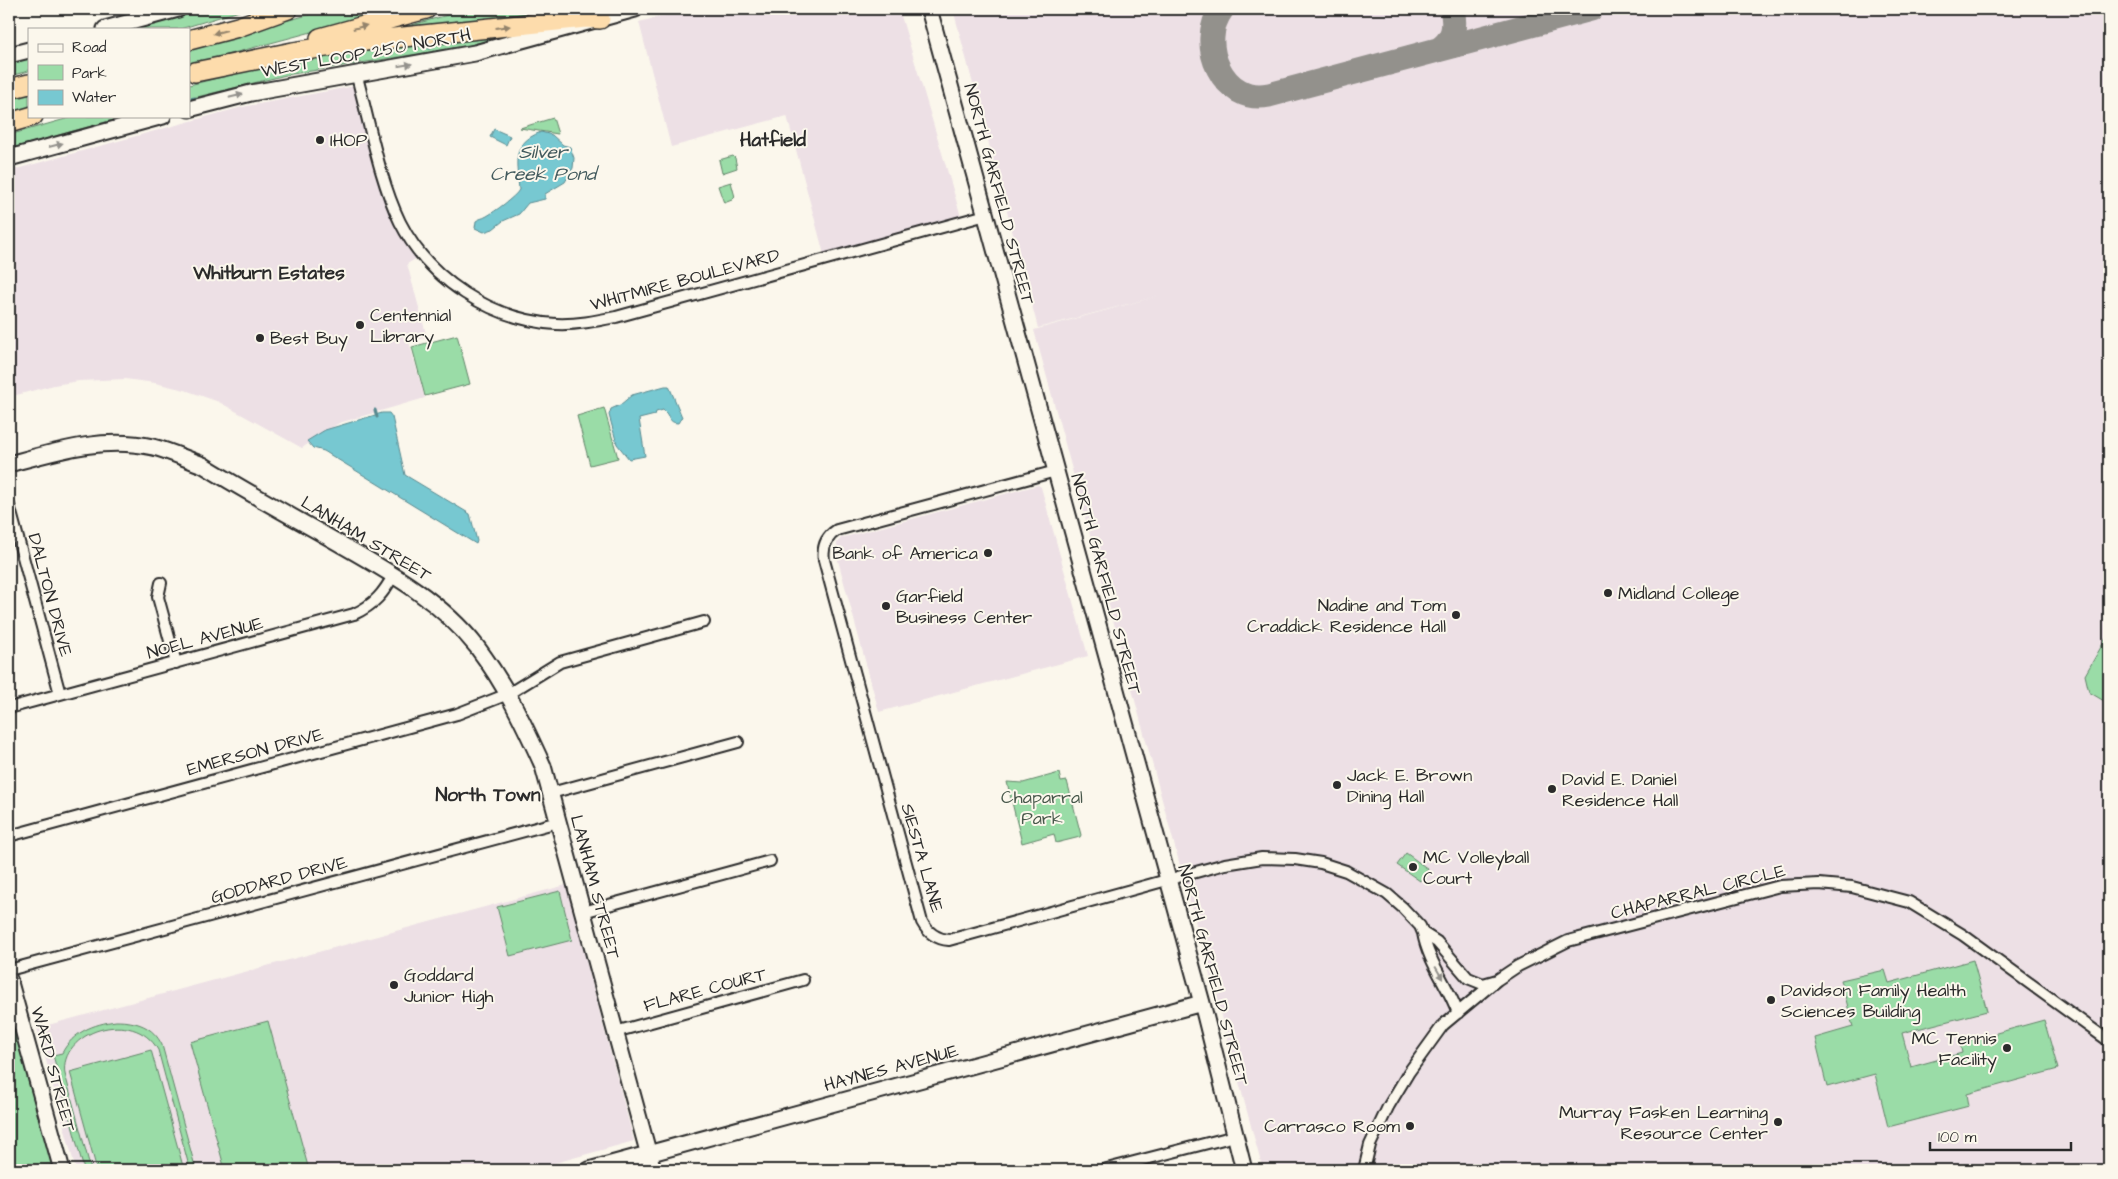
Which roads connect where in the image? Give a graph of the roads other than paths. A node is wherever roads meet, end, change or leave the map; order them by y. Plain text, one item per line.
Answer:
1 (178, 9) edge
2 (288, 9) edge
3 (301, 9) edge
4 (426, 9) edge
5 (636, 9) edge
6 (929, 10) edge
7 (600, 19) junction
8 (251, 22) junction
9 (109, 28) edge
10 (190, 40) edge
11 (28, 50) edge
12 (9, 55) edge
13 (192, 73) edge
14 (356, 73) junction
15 (28, 84) edge
16 (9, 89) edge
17 (190, 109) edge
18 (28, 117) edge
19 (155, 118) edge
20 (9, 123) edge
21 (9, 158) edge
22 (986, 215) junction
23 (9, 464) edge
24 (1056, 470) junction
25 (9, 505) edge
26 (394, 574) junction
27 (161, 583) dead end
28 (704, 622) dead end
29 (176, 663) junction
30 (60, 694) junction
31 (508, 694) junction
32 (9, 708) edge
33 (738, 742) dead end
34 (551, 792) junction
35 (558, 822) junction
36 (9, 836) edge
37 (770, 861) dead end
38 (1169, 880) junction
39 (582, 912) junction
40 (1423, 933) junction
41 (9, 970) edge
42 (9, 979) edge
43 (803, 980) dead end
44 (1497, 980) junction
45 (1202, 1003) junction
46 (1458, 1013) junction
47 (615, 1032) junction
48 (2109, 1041) edge
49 (1235, 1136) junction
50 (648, 1154) junction
51 (61, 1170) edge
52 (589, 1170) edge
53 (653, 1170) edge
54 (1103, 1170) edge
55 (1244, 1170) edge
56 (1364, 1170) edge

1 - 9 street
2 - 8 highway
3 - 8 highway
13 -> 4 highway
5 - 7 street, WEST LOOP 250 NORTH
6 - 22 street, NORTH GARFIELD STREET
13 -> 7 highway
14 -> 7 street, WEST LOOP 250 NORTH
8 -> 10 highway
11 - 12 street
17 -> 14 street, WEST LOOP 250 NORTH
14 - 22 street, WHITMIRE BOULEVARD
15 - 16 highway
18 - 20 highway
21 -> 19 street
22 - 24 street, NORTH GARFIELD STREET
23 - 26 street, LANHAM STREET
24 - 38 street, NORTH GARFIELD STREET
24 - 38 street, SIESTA LANE
25 - 30 street, DALTON DRIVE
26 - 29 street, NOEL AVENUE
26 - 31 street, LANHAM STREET
27 - 29 street
28 - 31 street, EMERSON DRIVE
29 - 30 street, NOEL AVENUE
30 - 32 street, NOEL AVENUE
31 - 34 street, LANHAM STREET
31 - 36 street, EMERSON DRIVE
33 - 34 street
34 - 35 street, LANHAM STREET
35 - 39 street, LANHAM STREET
35 - 41 street, GODDARD DRIVE
37 - 39 street
38 - 40 street, SIESTA LANE
38 - 45 street, NORTH GARFIELD STREET
39 - 47 street, LANHAM STREET
40 - 44 street, SIESTA LANE
40 -> 46 street, SIESTA LANE
42 - 51 street, WARD STREET
43 - 47 street, FLARE COURT
44 - 46 street, CHAPARRAL CIRCLE
44 - 48 street, CHAPARRAL CIRCLE
45 - 49 street, NORTH GARFIELD STREET
45 - 50 street, HAYNES AVENUE
46 - 56 street, CHAPARRAL CIRCLE
47 - 50 street, LANHAM STREET
49 - 54 street
49 - 55 street, NORTH GARFIELD STREET
50 - 52 street, HAYNES AVENUE
50 - 53 street, LANHAM STREET

